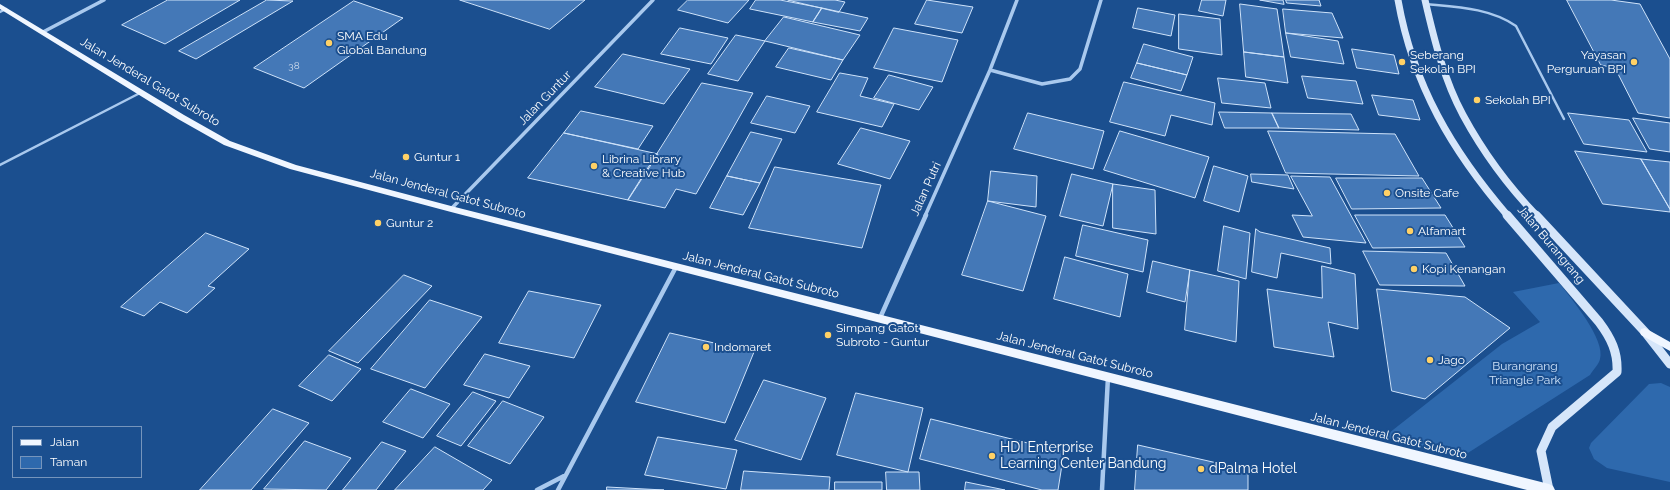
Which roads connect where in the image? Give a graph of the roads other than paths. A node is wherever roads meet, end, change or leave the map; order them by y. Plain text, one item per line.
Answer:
1 (104, 0) edge
2 (653, 0) edge
3 (1017, 0) edge
4 (1101, 0) edge
5 (1398, 0) edge
6 (1425, 2) edge
7 (2, 9) edge
8 (43, 32) junction
9 (990, 70) junction
10 (140, 93) junction
11 (1564, 119) dead end
12 (0, 165) edge
13 (451, 209) junction
14 (676, 267) junction
15 (880, 318) junction
16 (1645, 332) junction
17 (1670, 347) edge
18 (1670, 364) edge
19 (1108, 376) junction
20 (565, 476) junction
21 (537, 490) edge
22 (558, 490) edge
23 (1102, 490) edge
24 (1549, 490) edge

1 - 8 street
2 - 13 street, Jalan Guntur
3 - 9 street, Jalan Putri
4 - 9 street
5 - 24 street, Jalan Burangrang
6 - 11 lane
6 - 16 street, Jalan Burangrang
7 - 8 main road, Jalan Jenderal Gatot Subroto
8 - 10 main road, Jalan Jenderal Gatot Subroto
9 - 15 street, Jalan Putri
10 - 12 lane
10 - 13 main road, Jalan Jenderal Gatot Subroto
13 - 14 main road, Jalan Jenderal Gatot Subroto
14 - 15 main road, Jalan Jenderal Gatot Subroto
14 - 20 street
15 - 19 main road, Jalan Jenderal Gatot Subroto
16 - 17 main road
16 - 18 street, Jalan Burangrang
19 - 23 street
19 - 24 main road, Jalan Jenderal Gatot Subroto
20 - 21 street
20 - 22 street

